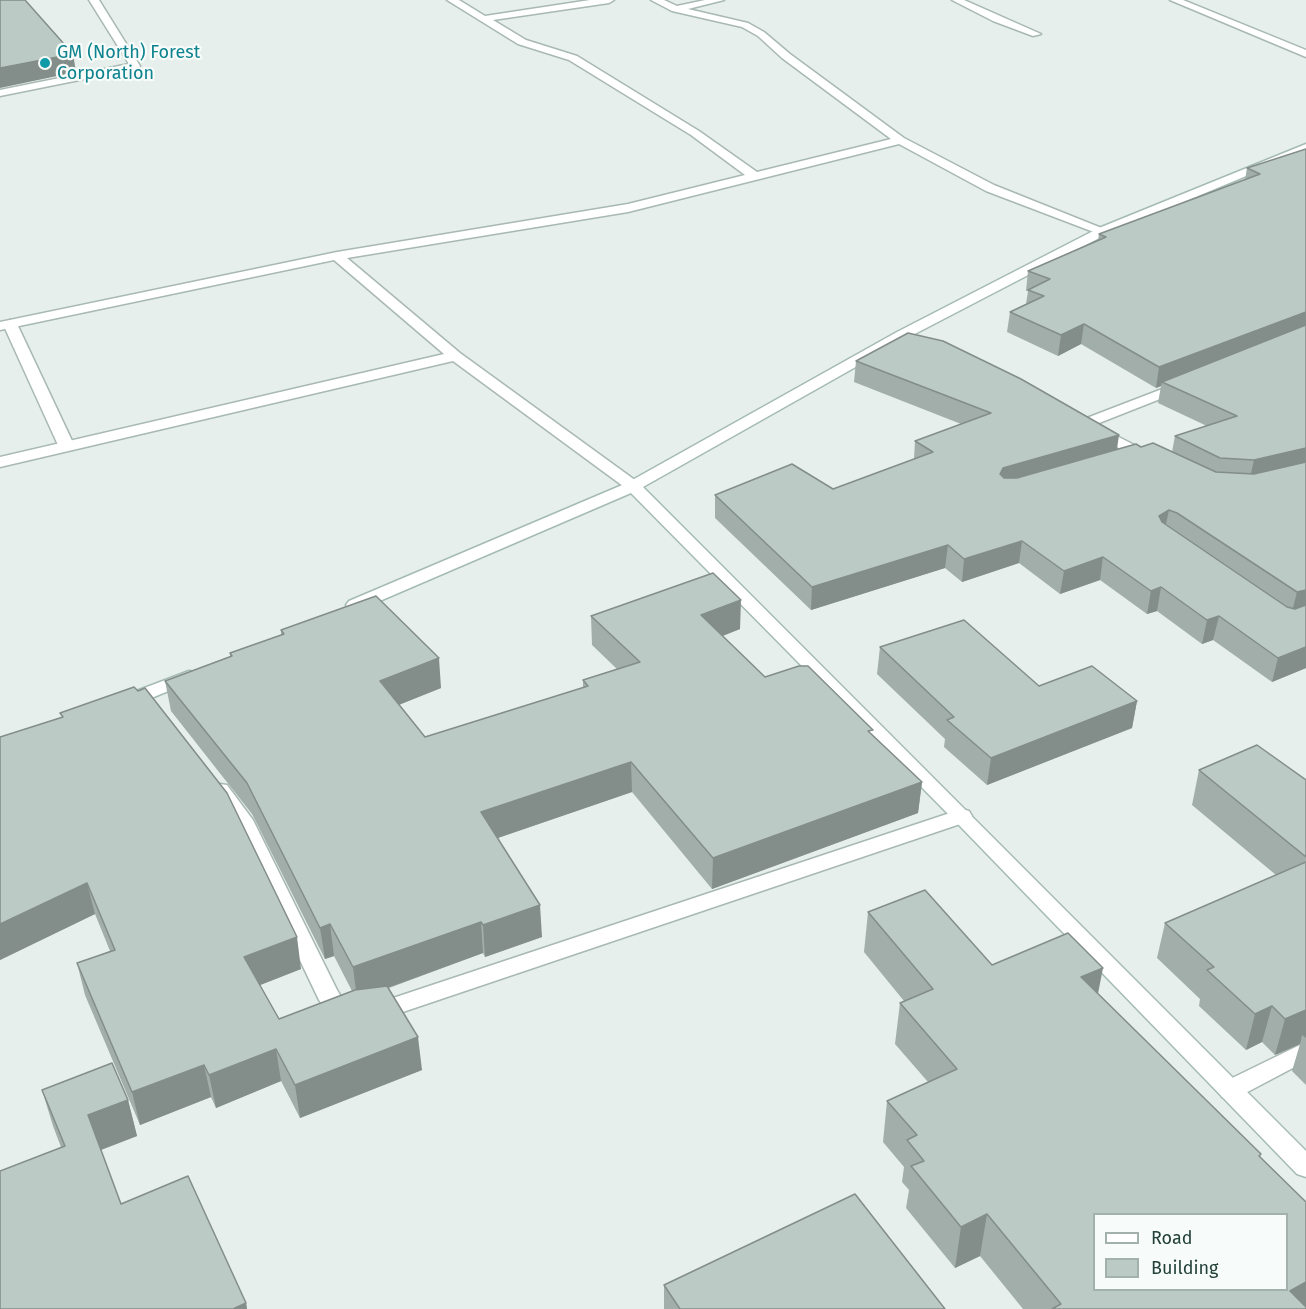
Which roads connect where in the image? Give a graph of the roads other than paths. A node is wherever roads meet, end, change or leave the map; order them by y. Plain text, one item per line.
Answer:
1 (94, 0) edge
2 (452, 0) edge
3 (609, 0) edge
4 (656, 0) edge
5 (720, 0) edge
6 (957, 0) edge
7 (1175, 0) edge
8 (675, 9) junction
9 (483, 19) junction
10 (1036, 34) dead end
11 (1306, 54) edge
12 (0, 93) edge
13 (900, 140) junction
14 (1306, 147) edge
15 (754, 176) junction
16 (1103, 231) junction
17 (337, 256) junction
18 (5, 325) edge
19 (902, 335) junction
20 (924, 345) edge
21 (455, 356) junction
22 (1197, 379) edge
23 (66, 445) junction
24 (1144, 455) junction
25 (1123, 461) edge
26 (0, 462) edge
27 (1165, 465) edge
28 (633, 486) junction
29 (340, 611) edge
30 (199, 671) edge
31 (145, 694) junction
32 (112, 707) edge
33 (159, 711) edge
34 (208, 775) edge
35 (962, 816) junction
36 (1306, 1051) edge
37 (1230, 1090) junction
38 (1306, 1167) edge

1 - 12 street
2 - 9 street
3 - 9 street
4 - 8 street
5 - 8 street
6 - 10 street
7 - 11 street
8 - 13 street
9 - 15 street
13 - 15 street
13 - 16 street
14 - 16 street
15 - 17 street
16 - 19 street
17 - 18 street
17 - 21 street
18 - 23 street
19 - 20 street
19 - 28 street
21 - 23 street
21 - 28 street
22 - 24 street
23 - 26 street
24 - 25 street
24 - 27 street
28 - 29 street
28 - 35 street
30 - 31 street
31 - 32 street
31 - 33 street
34 - 35 street
35 - 37 street
36 - 37 street
37 - 38 street

